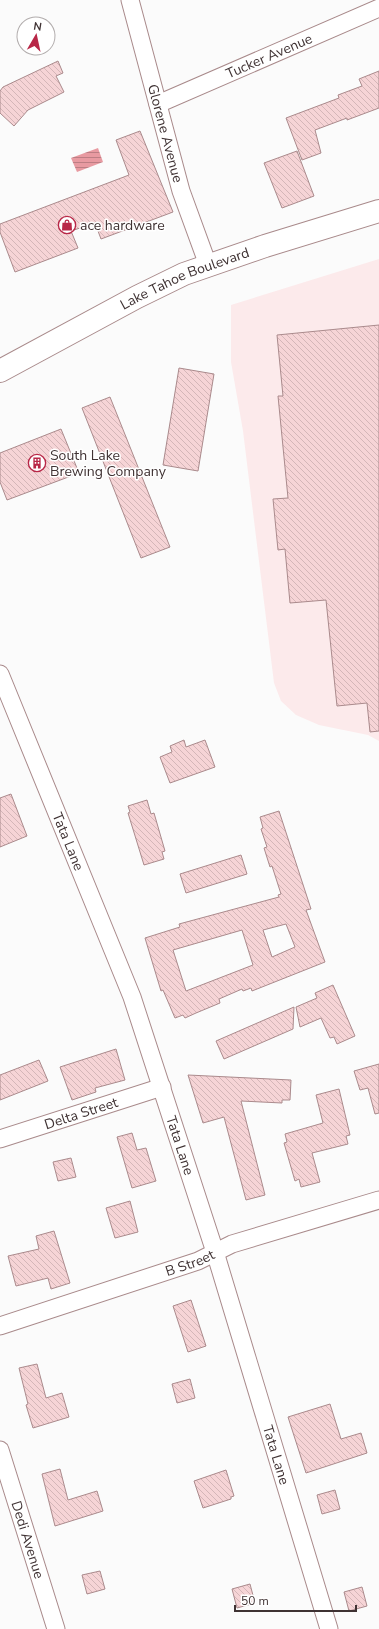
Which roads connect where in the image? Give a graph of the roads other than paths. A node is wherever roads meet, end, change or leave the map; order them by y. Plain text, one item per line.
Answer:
1 (130, 0) edge
2 (379, 8) edge
3 (158, 104) junction
4 (379, 211) edge
5 (208, 265) junction
6 (0, 371) edge
7 (0, 674) edge
8 (162, 1087) junction
9 (0, 1140) edge
10 (379, 1200) edge
11 (215, 1252) junction
12 (0, 1326) edge
13 (0, 1450) edge
14 (56, 1629) edge
15 (329, 1629) edge

1 - 3 street, Glorene Avenue
2 - 3 street, Tucker Avenue
3 - 5 street, Glorene Avenue
4 - 5 main road, Lake Tahoe Boulevard
5 - 6 main road, Lake Tahoe Boulevard
7 - 8 street, Tata Lane
8 - 9 street, Delta Street
8 - 11 street, Tata Lane
10 - 11 street, B Street
11 - 12 street, B Street
11 - 15 street, Tata Lane
13 - 14 street, Dedi Avenue

